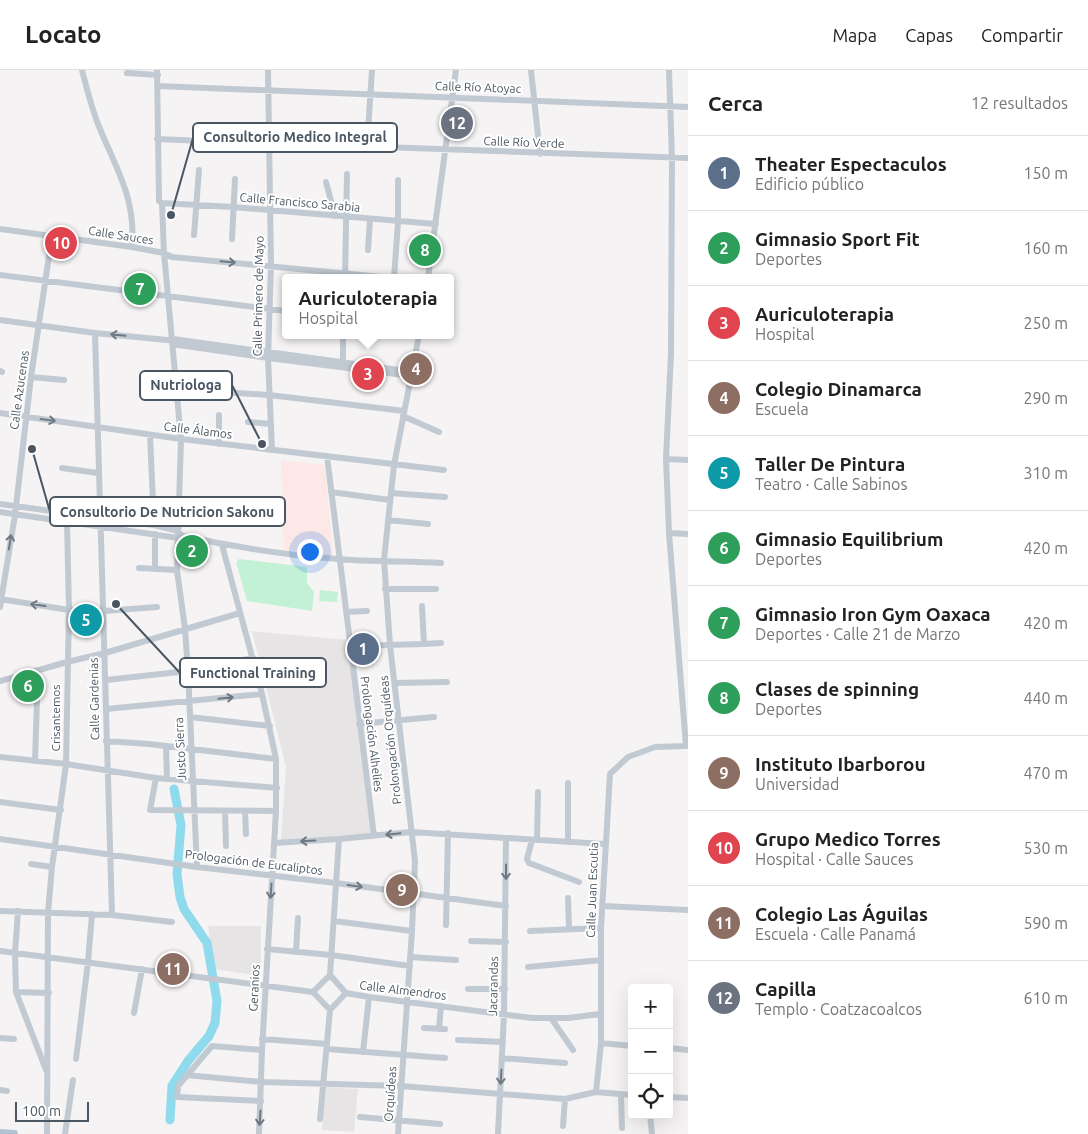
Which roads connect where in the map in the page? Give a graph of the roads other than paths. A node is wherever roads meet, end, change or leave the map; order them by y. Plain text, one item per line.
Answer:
1 (82, 70) edge
2 (268, 70) edge
3 (372, 70) edge
4 (456, 70) edge
5 (531, 70) edge
6 (668, 70) edge
7 (126, 71) edge
8 (158, 72) edge
9 (130, 81) dead end
10 (158, 86) junction
11 (268, 91) junction
12 (370, 94) junction
13 (452, 97) junction
14 (535, 101) junction
15 (688, 106) edge
16 (670, 107) junction
17 (157, 139) junction
18 (204, 141) dead end
19 (270, 143) junction
20 (367, 147) junction
21 (446, 150) junction
22 (540, 154) junction
23 (688, 158) edge
24 (672, 159) junction
25 (199, 170) dead end
26 (347, 174) dead end
27 (235, 179) dead end
28 (398, 180) dead end
29 (326, 182) dead end
30 (162, 203) junction
31 (197, 205) junction
32 (233, 207) junction
33 (270, 210) junction
34 (335, 216) junction
35 (346, 218) junction
36 (370, 219) junction
37 (398, 222) junction
38 (436, 224) junction
39 (0, 229) edge
40 (194, 235) dead end
41 (52, 236) junction
42 (232, 239) dead end
43 (132, 247) junction
44 (368, 250) dead end
45 (164, 254) junction
46 (271, 265) junction
47 (0, 274) edge
48 (338, 274) edge
49 (345, 274) edge
50 (393, 274) edge
51 (429, 274) edge
52 (45, 280) junction
53 (169, 296) junction
54 (269, 308) junction
55 (282, 310) edge
56 (0, 320) edge
57 (39, 325) junction
58 (95, 333) junction
59 (343, 339) edge
60 (418, 339) edge
61 (171, 341) junction
62 (269, 355) junction
63 (343, 365) junction
64 (412, 374) junction
65 (31, 377) junction
66 (64, 380) dead end
67 (177, 390) junction
68 (269, 396) junction
69 (403, 413) junction
70 (0, 414) edge
71 (219, 415) dead end
72 (26, 417) junction
73 (248, 422) dead end
74 (270, 424) junction
75 (97, 426) junction
76 (439, 432) dead end
77 (150, 435) junction
78 (182, 439) junction
79 (219, 444) junction
80 (272, 450) junction
81 (327, 456) junction
82 (666, 458) junction
83 (688, 460) edge
84 (394, 465) junction
85 (62, 468) dead end
86 (444, 470) dead end
87 (98, 473) junction
88 (331, 492) junction
89 (391, 497) junction
90 (446, 497) dead end
91 (0, 504) edge
92 (16, 506) junction
93 (0, 512) edge
94 (15, 514) junction
95 (99, 517) junction
96 (388, 520) junction
97 (67, 522) junction
98 (428, 524) dead end
99 (154, 525) junction
100 (99, 526) junction
101 (669, 533) junction
102 (155, 534) junction
103 (688, 534) edge
104 (180, 535) junction
105 (222, 545) junction
106 (339, 559) junction
107 (384, 560) junction
108 (441, 563) dead end
109 (139, 568) dead end
110 (155, 569) junction
111 (177, 570) junction
112 (385, 589) junction
113 (436, 589) dead end
114 (0, 600) edge
115 (157, 606) dead end
116 (422, 606) dead end
117 (0, 607) edge
118 (69, 610) junction
119 (104, 611) junction
120 (367, 611) dead end
121 (346, 612) junction
122 (240, 613) junction
123 (184, 629) junction
124 (441, 643) dead end
125 (424, 644) junction
126 (390, 645) junction
127 (350, 646) junction
128 (105, 653) junction
129 (253, 658) junction
130 (67, 662) junction
131 (222, 664) dead end
132 (38, 670) junction
133 (188, 671) junction
134 (106, 680) junction
135 (0, 681) edge
136 (447, 682) dead end
137 (395, 683) junction
138 (262, 694) junction
139 (189, 701) junction
140 (685, 703) edge
141 (106, 709) junction
142 (190, 717) junction
143 (434, 718) dead end
144 (399, 720) junction
145 (359, 724) junction
146 (270, 726) junction
147 (106, 740) junction
148 (166, 746) junction
149 (192, 750) junction
150 (0, 757) edge
151 (276, 759) junction
152 (35, 761) junction
153 (66, 764) junction
154 (107, 770) junction
155 (156, 778) junction
156 (167, 779) junction
157 (193, 781) junction
158 (568, 783) dead end
159 (277, 788) junction
160 (538, 792) dead end
161 (0, 802) edge
162 (61, 810) junction
163 (194, 811) junction
164 (225, 811) junction
165 (276, 811) junction
166 (246, 812) junction
167 (412, 832) junction
168 (448, 833) junction
169 (246, 834) dead end
170 (374, 836) junction
171 (506, 838) junction
172 (0, 839) edge
173 (339, 839) junction
174 (534, 840) junction
175 (274, 842) junction
176 (568, 842) junction
177 (604, 844) junction
178 (226, 846) dead end
179 (55, 848) junction
180 (111, 854) junction
181 (30, 864) dead end
182 (197, 867) junction
183 (52, 868) junction
184 (272, 876) junction
185 (579, 882) dead end
186 (336, 883) junction
187 (414, 894) junction
188 (446, 898) junction
189 (568, 898) dead end
190 (506, 906) junction
191 (603, 906) junction
192 (688, 910) edge
193 (0, 911) edge
194 (18, 912) junction
195 (48, 912) junction
196 (92, 914) junction
197 (112, 915) junction
198 (298, 918) dead end
199 (172, 922) dead end
200 (334, 922) junction
201 (446, 925) dead end
202 (601, 928) junction
203 (569, 929) junction
204 (412, 931) junction
205 (530, 931) dead end
206 (471, 941) dead end
207 (506, 942) junction
208 (267, 949) junction
209 (0, 951) edge
210 (296, 952) junction
211 (15, 954) junction
212 (332, 955) junction
213 (49, 957) junction
214 (410, 958) junction
215 (456, 960) dead end
216 (601, 960) junction
217 (88, 962) junction
218 (410, 966) junction
219 (528, 967) dead end
220 (142, 969) junction
221 (330, 975) junction
222 (265, 985) junction
223 (468, 989) dead end
224 (504, 989) junction
225 (16, 992) junction
226 (313, 992) junction
227 (346, 993) junction
228 (49, 994) junction
229 (369, 997) junction
230 (408, 1002) junction
231 (441, 1006) junction
232 (330, 1010) junction
233 (134, 1013) dead end
234 (504, 1014) junction
235 (600, 1014) junction
236 (551, 1018) junction
237 (424, 1028) dead end
238 (0, 1038) edge
239 (14, 1039) dead end
240 (262, 1039) junction
241 (458, 1040) dead end
242 (503, 1042) junction
243 (601, 1044) junction
244 (327, 1046) junction
245 (628, 1046) edge
246 (673, 1048) edge
247 (262, 1050) junction
248 (573, 1050) dead end
249 (688, 1050) edge
250 (363, 1052) junction
251 (404, 1055) junction
252 (445, 1058) dead end
253 (502, 1058) junction
254 (76, 1059) dead end
255 (565, 1063) dead end
256 (47, 1073) junction
257 (186, 1075) junction
258 (73, 1080) dead end
259 (262, 1082) junction
260 (323, 1084) junction
261 (401, 1086) junction
262 (596, 1092) junction
263 (500, 1095) junction
264 (621, 1095) junction
265 (628, 1095) edge
266 (673, 1097) edge
267 (688, 1098) edge
268 (565, 1100) junction
269 (261, 1101) junction
270 (360, 1117) dead end
271 (320, 1119) dead end
272 (650, 1119) edge
273 (399, 1120) junction
274 (440, 1124) dead end
275 (563, 1126) dead end
276 (622, 1128) dead end
277 (0, 1133) edge
278 (14, 1134) edge
279 (48, 1134) edge
280 (66, 1134) edge
281 (259, 1134) edge
282 (398, 1134) edge
283 (498, 1134) edge
284 (652, 1134) edge

1 - 43 street
2 - 11 street, Calle Primero de Mayo
3 - 12 street
4 - 13 street
5 - 14 street
6 - 16 street
7 - 8 street
7 - 9 street
8 - 10 street, Justo Sierra
10 - 11 street, Calle Río Atoyac
10 - 17 street, Justo Sierra
11 - 12 street, Calle Río Atoyac
11 - 19 street, Calle Primero de Mayo
12 - 13 street, Calle Río Atoyac
12 - 20 street
13 - 14 street, Calle Río Atoyac
13 - 21 street
14 - 16 street, Calle Río Atoyac
14 - 22 street
15 - 16 street, Calle Río Atoyac
16 - 24 street
17 - 18 street
17 - 30 street, Justo Sierra
19 - 20 street, Calle Río Verde
19 - 33 street, Calle Primero de Mayo
20 - 21 street, Calle Río Verde
21 - 22 street, Calle Río Verde
21 - 38 street
22 - 24 street, Calle Río Verde
23 - 24 street, Calle Río Verde
24 - 82 street
25 - 31 street
26 - 35 street
27 - 32 street
28 - 37 street
29 - 34 street
30 - 31 street, Calle Francisco Sarabia
30 - 45 street, Justo Sierra
31 - 32 street, Calle Francisco Sarabia
31 - 40 street
32 - 33 street, Calle Francisco Sarabia
32 - 42 street
33 - 34 street, Calle Francisco Sarabia
33 - 46 street, Calle Primero de Mayo
34 - 35 street, Calle Francisco Sarabia
35 - 36 street, Calle Francisco Sarabia
35 - 49 street
36 - 37 street, Calle Francisco Sarabia
36 - 44 street
37 - 38 street, Calle Francisco Sarabia
37 - 50 street
38 - 51 street
39 - 41 street, Calle Sauces
41 - 43 street, Calle Sauces
41 - 52 street, Calle Azucenas
43 - 45 street, Calle Sauces
45 -> 46 street, Calle Sauces
45 - 53 street, Justo Sierra
46 - 48 street, Calle Sauces
46 - 54 street, Calle Primero de Mayo
47 - 52 street
52 - 53 street
52 - 57 street, Calle Azucenas
53 - 54 street
53 - 61 street, Justo Sierra
54 - 55 street
54 - 62 street, Calle Primero de Mayo
56 - 57 street
57 - 58 street
57 - 65 street, Calle Azucenas
61 -> 58 street
58 - 75 street, Calle Gardenias
59 - 63 street
60 - 64 street, Prolongación Orquídeas
61 - 62 street
61 - 67 street, Justo Sierra
62 - 63 street
62 - 68 street, Calle Primero de Mayo
63 - 64 street
64 - 69 street, Prolongación Orquídeas
65 - 66 street
65 - 72 street, Calle Azucenas
67 - 68 street
67 - 78 street, Justo Sierra
68 - 69 street
68 - 74 street, Calle Primero de Mayo
69 - 76 street
69 - 84 street, Prolongación Orquídeas
70 - 72 street, Calle Álamos
71 - 79 street
72 -> 75 street, Calle Álamos
72 - 92 street, Calle Azucenas
73 - 74 street
74 - 80 street, Calle Primero de Mayo
75 - 77 street, Calle Álamos
75 - 87 street, Calle Gardenias
77 - 78 street, Calle Álamos
77 - 99 street
78 - 79 street, Calle Álamos
78 - 104 street, Justo Sierra
79 - 80 street, Calle Álamos
80 - 81 street, Calle Álamos
81 - 84 street, Calle Álamos
81 - 88 street, Prolongación Alhelíes
82 - 83 street
82 - 101 street
84 - 86 street, Calle Álamos
84 - 89 street, Prolongación Orquídeas
85 - 87 street
87 - 95 street, Calle Gardenias
88 - 89 street
88 - 106 street, Prolongación Alhelíes
89 - 90 street
89 - 96 street, Prolongación Orquídeas
91 - 92 street
92 - 94 street, Calle Azucenas
92 - 95 street
93 - 94 street
94 - 97 street
114 -> 94 street, Calle Azucenas
95 - 99 street
95 - 100 street, Calle Gardenias
96 - 98 street
96 - 107 street, Prolongación Orquídeas
97 - 100 street
97 - 118 street, Crisantemos
99 - 104 street
100 - 102 street
100 - 119 street, Calle Gardenias
101 - 103 street
101 - 140 street
102 - 104 street
102 - 110 street
104 - 105 street
104 - 111 street, Justo Sierra
105 - 106 street
105 - 122 street, Geranios
106 - 107 street
106 - 121 street, Prolongación Alhelíes
107 - 108 street
107 - 112 street, Prolongación Orquídeas
109 - 110 street
110 - 111 street
111 - 123 street, Justo Sierra
112 - 113 street
112 - 126 street, Prolongación Orquídeas
114 - 117 street, Calle Azucenas
118 -> 114 street
115 - 119 street
116 - 125 street
118 - 119 street
118 - 130 street, Crisantemos
119 - 128 street, Calle Gardenias
120 - 121 street
121 - 127 street, Prolongación Alhelíes
122 - 123 street
122 - 129 street, Geranios
123 - 128 street
123 - 133 street, Justo Sierra
124 - 125 street
125 - 126 street
126 - 127 street
126 - 137 street, Prolongación Orquídeas
127 - 145 street, Prolongación Alhelíes
128 - 130 street
128 - 134 street, Calle Gardenias
129 - 131 street
129 - 138 street, Geranios
130 - 132 street
130 - 153 street, Crisantemos
132 - 135 street
132 - 152 street
133 - 134 street
133 - 139 street, Justo Sierra
134 - 141 street, Calle Gardenias
136 - 137 street
137 - 144 street, Prolongación Orquídeas
139 -> 138 street
138 - 146 street, Geranios
139 - 141 street
139 - 142 street, Justo Sierra
140 - 177 street, Calle Juan Escutia
141 - 147 street, Calle Gardenias
142 - 146 street
142 - 149 street, Justo Sierra
143 - 144 street
144 - 145 street
144 - 167 street, Prolongación Orquídeas
145 - 170 street, Prolongación Alhelíes
146 - 151 street, Geranios
147 - 148 street
147 - 154 street, Calle Gardenias
148 - 149 street
148 - 156 street
149 - 151 street
149 - 157 street, Justo Sierra
150 - 152 street
151 - 159 street, Geranios
152 - 153 street
153 - 154 street
153 - 162 street, Crisantemos
154 - 155 street
154 - 180 street, Calle Gardenias
155 - 156 street
155 - 163 street
156 - 157 street
157 - 159 street
157 - 163 street, Justo Sierra
158 - 176 street
159 - 165 street, Geranios
160 - 174 street
161 - 162 street
162 - 179 street, Crisantemos
163 - 164 street
163 - 182 street, Justo Sierra
164 - 166 street
164 - 178 street
165 - 166 street
165 - 175 street, Geranios
166 - 169 street
167 - 168 street
167 -> 170 street
167 - 187 street, Prolongación Orquídeas
168 - 171 street
168 - 188 street
170 - 173 street
171 - 174 street
171 -> 190 street, Jacarandas
172 - 179 street, Prologación de Eucaliptos
173 -> 175 street
173 - 186 street
174 - 176 street
174 - 185 street
175 - 184 street, Geranios
176 - 177 street
177 - 191 street, Calle Juan Escutia
179 - 180 street, Prologación de Eucaliptos
179 - 183 street, Crisantemos
180 - 182 street, Prologación de Eucaliptos
180 - 197 street, Calle Gardenias
181 - 183 street
182 - 184 street, Prologación de Eucaliptos
183 - 195 street, Crisantemos
184 - 186 street, Prologación de Eucaliptos
184 -> 208 street, Geranios
186 -> 187 street, Prologación de Eucaliptos
186 - 200 street
187 - 188 street, Prologación de Eucaliptos
187 - 204 street, Prolongación Orquídeas
188 - 190 street, Prologación de Eucaliptos
188 - 201 street
189 - 203 street
190 - 207 street, Jacarandas
191 - 192 street
191 - 202 street, Calle Juan Escutia
193 - 194 street
194 - 195 street
194 - 211 street
195 - 196 street
195 - 213 street, Crisantemos
196 - 197 street
196 - 217 street
197 - 199 street
198 - 210 street
200 - 204 street
200 - 212 street
202 - 203 street
202 - 216 street, Calle Juan Escutia
203 - 205 street
204 - 214 street, Prolongación Orquídeas
206 - 207 street
207 - 224 street, Jacarandas
208 - 210 street
208 - 222 street, Geranios
209 - 211 street
210 - 212 street
211 - 213 street
211 - 225 street
212 - 218 street
212 - 221 street
213 - 217 street
213 - 228 street, Crisantemos
214 - 215 street
214 - 218 street, Prolongación Orquídeas
216 - 219 street
216 - 235 street, Calle Juan Escutia
217 - 220 street
217 - 254 street
218 - 230 street, Prolongación Orquídeas
220 - 222 street
220 - 233 street
221 - 226 street
221 - 227 street, Calle Almendros
222 - 226 street
222 - 240 street, Geranios
223 - 224 street
224 - 234 street, Jacarandas
225 - 228 street
225 - 256 street
226 - 232 street
227 - 229 street, Calle Almendros
227 - 232 street
228 - 256 street, Crisantemos
229 - 230 street, Calle Almendros
229 - 250 street
230 - 231 street, Calle Almendros
230 - 251 street, Prolongación Orquídeas
231 - 234 street, Calle Almendros
231 - 237 street
232 - 244 street
234 - 236 street, Calle Almendros
234 - 242 street, Jacarandas
235 - 236 street, Calle Almendros
235 - 243 street, Calle Juan Escutia
236 - 248 street
238 - 239 street
240 - 244 street
240 - 247 street, Geranios
241 - 242 street
242 - 253 street, Jacarandas
243 - 245 street
243 - 262 street, Calle Juan Escutia
244 - 250 street
244 - 260 street
246 - 249 street
247 - 257 street
247 - 259 street, Geranios
250 - 251 street
251 - 252 street
251 - 261 street, Orquídeas
253 - 255 street
253 -> 263 street, Jacarandas
256 - 279 street, Crisantemos
257 - 259 street
257 - 269 street
258 - 280 street
259 - 260 street
259 - 269 street, Geranios
260 - 261 street
260 - 271 street
261 - 263 street
261 - 273 street, Orquídeas
262 - 264 street
262 - 268 street
263 - 268 street
263 - 283 street, Jacarandas
264 - 265 street
264 - 276 street
266 - 267 street
268 - 275 street
269 -> 281 street, Geranios
270 - 273 street
272 - 284 street
273 - 274 street
273 - 282 street, Orquídeas
277 - 278 main road

